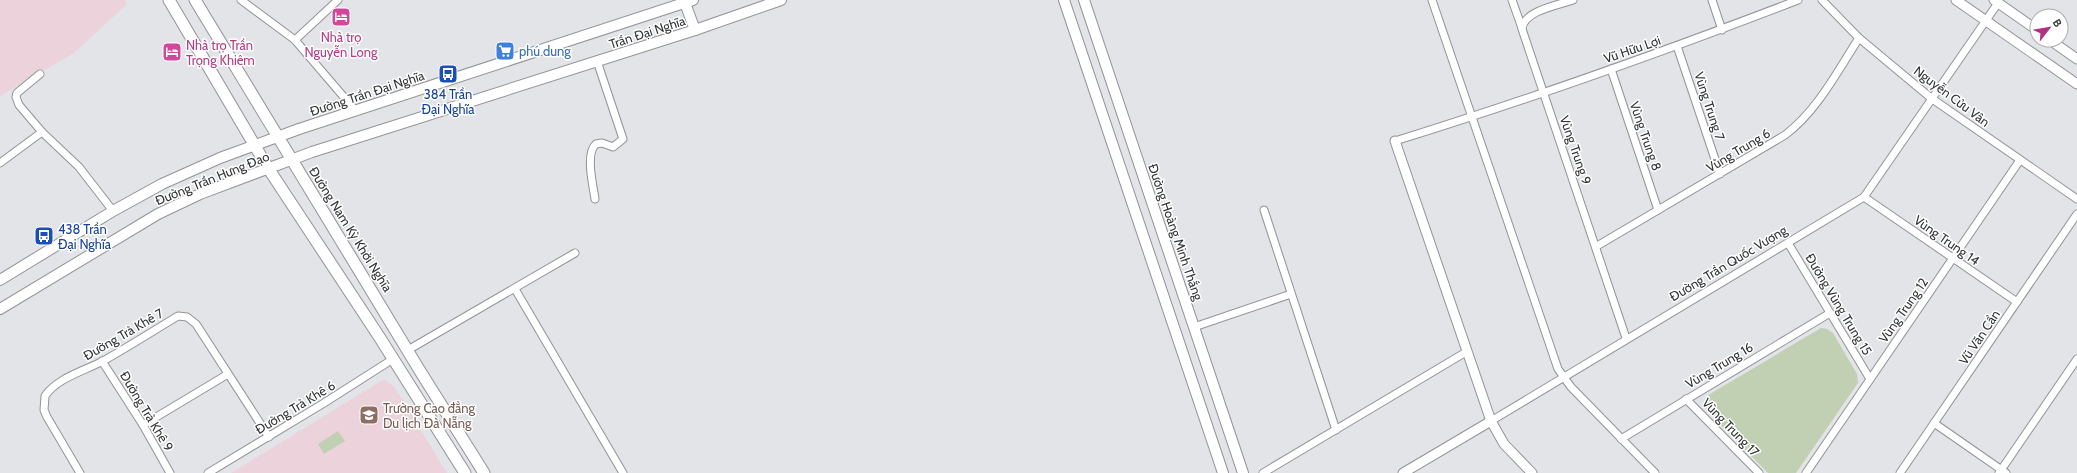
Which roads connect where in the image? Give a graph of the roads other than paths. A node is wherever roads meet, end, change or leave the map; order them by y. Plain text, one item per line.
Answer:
1 (169, 0) edge
2 (195, 0) edge
3 (241, 0) edge
4 (338, 0) edge
5 (781, 0) edge
6 (1064, 0) edge
7 (1084, 0) edge
8 (1432, 0) edge
9 (1512, 0) edge
10 (1573, 0) edge
11 (1712, 0) edge
12 (1798, 0) edge
13 (1822, 0) edge
14 (1956, 0) edge
15 (1996, 1) edge
16 (689, 2) edge
17 (1985, 20) junction
18 (2029, 24) edge
19 (1522, 29) junction
20 (695, 30) junction
21 (1722, 30) junction
22 (1859, 38) junction
23 (295, 40) junction
24 (1677, 46) junction
25 (2061, 48) edge
26 (2077, 59) edge
27 (597, 61) junction
28 (1611, 69) junction
29 (40, 74) dead end
30 (2077, 84) edge
31 (1543, 92) junction
32 (1931, 98) junction
33 (355, 110) junction
34 (1472, 118) junction
35 (42, 132) junction
36 (277, 136) junction
37 (1395, 142) joint
38 (255, 144) junction
39 (292, 160) junction
40 (2020, 160) junction
41 (0, 163) edge
42 (268, 168) junction
43 (1720, 174) junction
44 (1864, 197) junction
45 (595, 199) dead end
46 (2077, 199) edge
47 (1264, 210) dead end
48 (1658, 210) junction
49 (113, 212) junction
50 (2077, 214) edge
51 (1788, 243) junction
52 (1597, 246) junction
53 (575, 253) dead end
54 (1953, 258) junction
55 (0, 280) edge
56 (515, 289) junction
57 (1291, 294) junction
58 (2017, 302) junction
59 (0, 309) edge
60 (1830, 313) junction
61 (1194, 327) junction
62 (1176, 333) junction
63 (1626, 338) junction
64 (408, 350) junction
65 (1466, 352) junction
66 (393, 359) junction
67 (2077, 359) edge
68 (102, 361) junction
69 (228, 374) junction
70 (1562, 376) junction
71 (1870, 379) junction
72 (1686, 399) junction
73 (1490, 421) junction
74 (1934, 423) junction
75 (143, 425) junction
76 (1336, 430) junction
77 (269, 436) junction
78 (1621, 439) junction
79 (2002, 472) edge
80 (80, 473) edge
81 (170, 473) edge
82 (208, 473) edge
83 (465, 473) edge
84 (484, 473) edge
85 (623, 473) edge
86 (1223, 473) edge
87 (1243, 473) edge
88 (1263, 473) edge
89 (1403, 473) edge
90 (1532, 473) edge
91 (1655, 473) edge
92 (1759, 473) edge
93 (1806, 473) edge
94 (1900, 473) edge

1 - 38 main road
2 - 36 main road, Đường Nam Kỳ Khởi Nghĩa
3 - 23 street
4 - 23 street
5 - 20 main road, Trần Đại Nghĩa
6 - 62 main road
7 - 61 main road, Đường Hoàng Minh Thắng
8 - 34 street
9 - 19 street, Vùng Trung 9
10 - 19 street
11 - 21 street
12 - 21 street, Vũ Hữu Lợi
13 - 22 street, Nguyễn Cửu Vân
14 - 17 street
15 - 17 street, Đường Trần Quốc Vượng
15 - 18 street
16 - 20 main road
16 - 33 main road, Đường Trần Đại Nghĩa
17 - 30 street
17 - 32 street, Đường Trần Quốc Vượng
19 - 31 street, Vùng Trung 9
20 - 27 main road, Trần Đại Nghĩa
21 - 24 street, Vũ Hữu Lợi
22 - 32 street, Nguyễn Cửu Vân
22 - 43 street, Vùng Trung 6
23 - 33 street
24 - 28 street, Vũ Hữu Lợi
24 - 43 street, Vùng Trung 7
25 - 26 street
27 - 39 main road, Trần Đại Nghĩa
27 - 45 street
28 - 31 street, Vũ Hữu Lợi
28 - 48 street, Vùng Trung 8
29 - 35 street
31 - 34 street, Vũ Hữu Lợi
31 - 52 street, Vùng Trung 9
32 - 40 street, Nguyễn Cửu Vân
32 - 44 street, Đường Trần Quốc Vượng
33 - 36 main road, Đường Trần Đại Nghĩa
34 - 37 street, Vũ Hữu Lợi
34 - 70 street
35 - 41 street
35 - 49 street
36 - 38 main road, Đường Trần Đại Nghĩa
36 - 39 main road, Đường Nam Kỳ Khởi Nghĩa
37 - 65 street
38 - 42 main road
38 - 49 main road, Đường Trần Hưng Đạo
39 - 42 main road, Đường Trần Hưng Đạo
39 - 64 main road, Đường Nam Kỳ Khởi Nghĩa
40 - 46 street, Nguyễn Cửu Vân
40 - 54 street, Vùng Trung 12
42 - 59 main road, Đường Trần Hưng Đạo
42 - 66 main road
43 - 48 street, Vùng Trung 6
44 - 51 street, Đường Trần Quốc Vượng
44 - 54 street, Vùng Trung 14
47 - 57 street
48 - 52 street, Vùng Trung 6
49 - 55 main road, Đường Trần Hưng Đạo
50 - 58 street, Vũ Văn Cẩn
51 - 60 street, Đường Vùng Trung 15
51 - 63 street, Đường Trần Quốc Vượng
52 - 63 street, Vùng Trung 9
53 - 56 street
54 - 58 street, Vùng Trung 14
54 - 71 street, Vùng Trung 12
56 - 64 street
56 - 85 street
57 - 61 street
57 - 76 street
58 - 74 street, Vũ Văn Cẩn
60 - 71 street, Đường Vùng Trung 15
60 - 72 street, Vùng Trung 16
61 - 62 main road
61 - 87 main road, Đường Hoàng Minh Thắng
62 - 86 main road
63 - 70 street, Đường Trần Quốc Vượng
64 - 66 main road
64 - 84 main road, Đường Nam Kỳ Khởi Nghĩa
65 - 73 street
65 - 76 street
66 - 77 street, Đường Trà Khê 6
66 - 83 main road
67 - 79 street
68 - 69 street, Đường Trà Khê 7
68 - 75 street, Đường Trà Khê 9
68 - 80 street, Đường Trà Khê 7
69 - 75 street
69 - 77 street, Đường Trà Khê 7
70 - 73 street, Đường Trần Quốc Vượng
70 - 78 street
71 - 93 street, Vùng Trung 12
72 - 78 street, Vùng Trung 16
72 - 92 street, Vùng Trung 17
73 - 89 street, Đường Trần Quốc Vượng
73 - 90 street
74 - 79 street
74 - 94 street, Vũ Văn Cẩn
75 - 81 street, Đường Trà Khê 9
76 - 88 street
77 - 82 street, Đường Trà Khê 6
78 - 91 street

